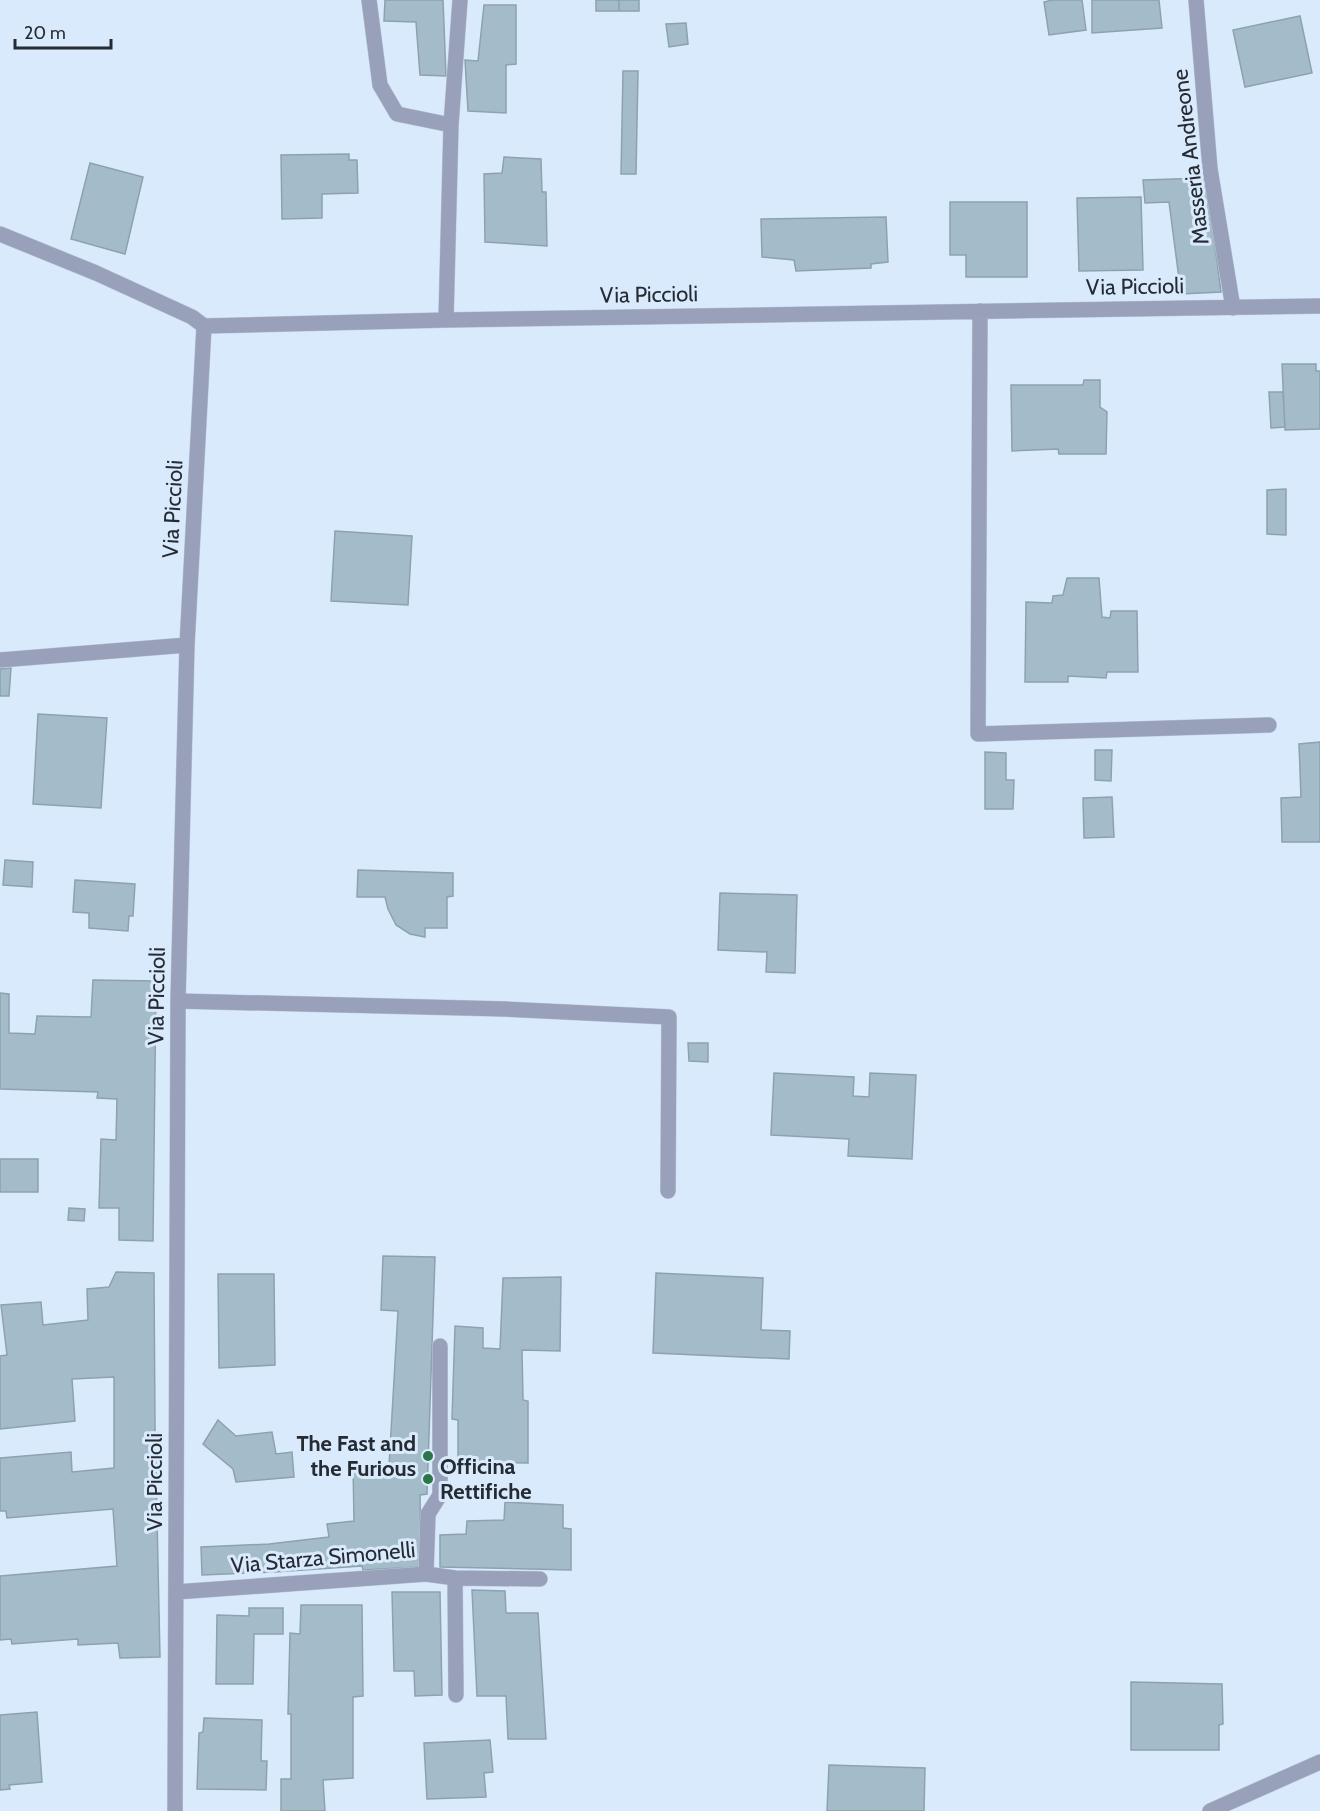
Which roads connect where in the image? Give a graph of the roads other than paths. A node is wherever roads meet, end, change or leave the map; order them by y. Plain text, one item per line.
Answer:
1 (369, 0) edge
2 (460, 0) edge
3 (1196, 0) edge
4 (451, 125) junction
5 (0, 234) edge
6 (1320, 306) edge
7 (1233, 308) junction
8 (980, 311) junction
9 (446, 320) junction
10 (204, 327) junction
11 (187, 645) junction
12 (0, 660) edge
13 (1269, 725) dead end
14 (178, 1001) junction
15 (668, 1191) dead end
16 (440, 1346) dead end
17 (426, 1574) junction
18 (454, 1578) junction
19 (540, 1579) dead end
20 (176, 1592) junction
21 (456, 1695) dead end
22 (1320, 1762) edge
23 (175, 1811) edge
24 (1210, 1811) edge

1 - 4 street
2 - 4 street
3 - 7 street, Masseria Andreone
4 - 9 street
5 - 10 street
6 - 7 street, Via Piccioli
7 - 8 street, Via Piccioli
8 - 9 street, Via Piccioli
8 - 13 street
9 - 10 street, Via Piccioli
10 - 11 street, Via Piccioli
11 - 12 street
11 - 14 street, Via Piccioli
14 - 15 street
14 - 20 street, Via Piccioli
16 - 17 street, Via Starza Simonelli
17 - 18 street
17 - 20 street, Via Starza Simonelli
18 - 19 street
18 - 21 street
20 - 23 street, Via Piccioli
22 - 24 street

